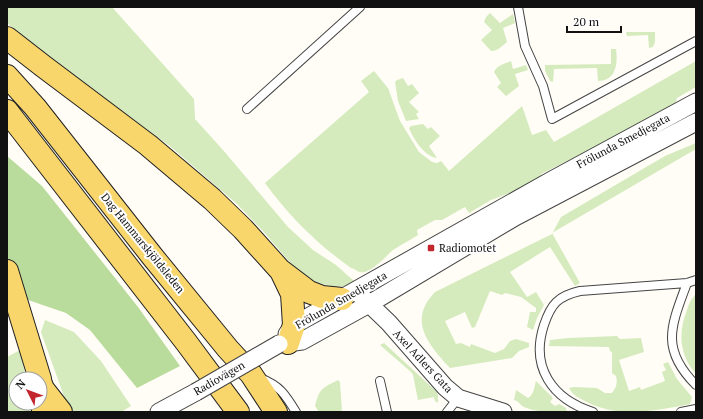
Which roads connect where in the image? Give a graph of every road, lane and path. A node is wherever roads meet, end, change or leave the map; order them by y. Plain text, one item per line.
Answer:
1 (360, 7) edge
2 (518, 7) edge
3 (7, 38) edge
4 (696, 41) edge
5 (7, 76) edge
6 (696, 102) edge
7 (247, 109) dead end
8 (7, 111) edge
9 (696, 122) edge
10 (280, 270) junction
11 (7, 271) edge
12 (696, 280) edge
13 (687, 283) junction
14 (349, 295) junction
15 (369, 304) junction
16 (287, 337) junction
17 (37, 371) edge
18 (251, 374) junction
19 (380, 381) dead end
20 (696, 385) edge
21 (48, 393) edge
22 (458, 398) junction
23 (696, 409) edge
24 (61, 412) edge
25 (159, 412) edge
26 (238, 412) edge
27 (276, 412) edge
28 (296, 412) edge
29 (387, 412) edge
30 (446, 412) edge
31 (502, 412) edge
32 (593, 412) edge
33 (681, 412) edge

1 - 7 lane
2 - 4 lane
3 - 10 main road
5 - 18 main road, Dag Hammarskjöldsleden
6 - 14 street, Frölunda Smedjegata
8 - 26 main road
9 - 15 street, Frölunda Smedjegata
10 - 14 main road
10 - 16 main road
11 - 17 main road
12 - 13 lane
13 - 20 lane
13 - 32 lane
14 - 15 street, Axel Adlers Gata
14 - 16 street, Frölunda Smedjegata
15 - 16 street, Frölunda Smedjegata
15 - 22 street, Axel Adlers Gata
16 - 25 street, Radiovägen, bridge
18 - 27 main road, Dag Hammarskjöldsleden
18 - 28 lane
19 - 29 lane
21 - 24 main road
22 - 30 lane
22 - 31 street, Axel Adlers Gata
23 - 33 lane

